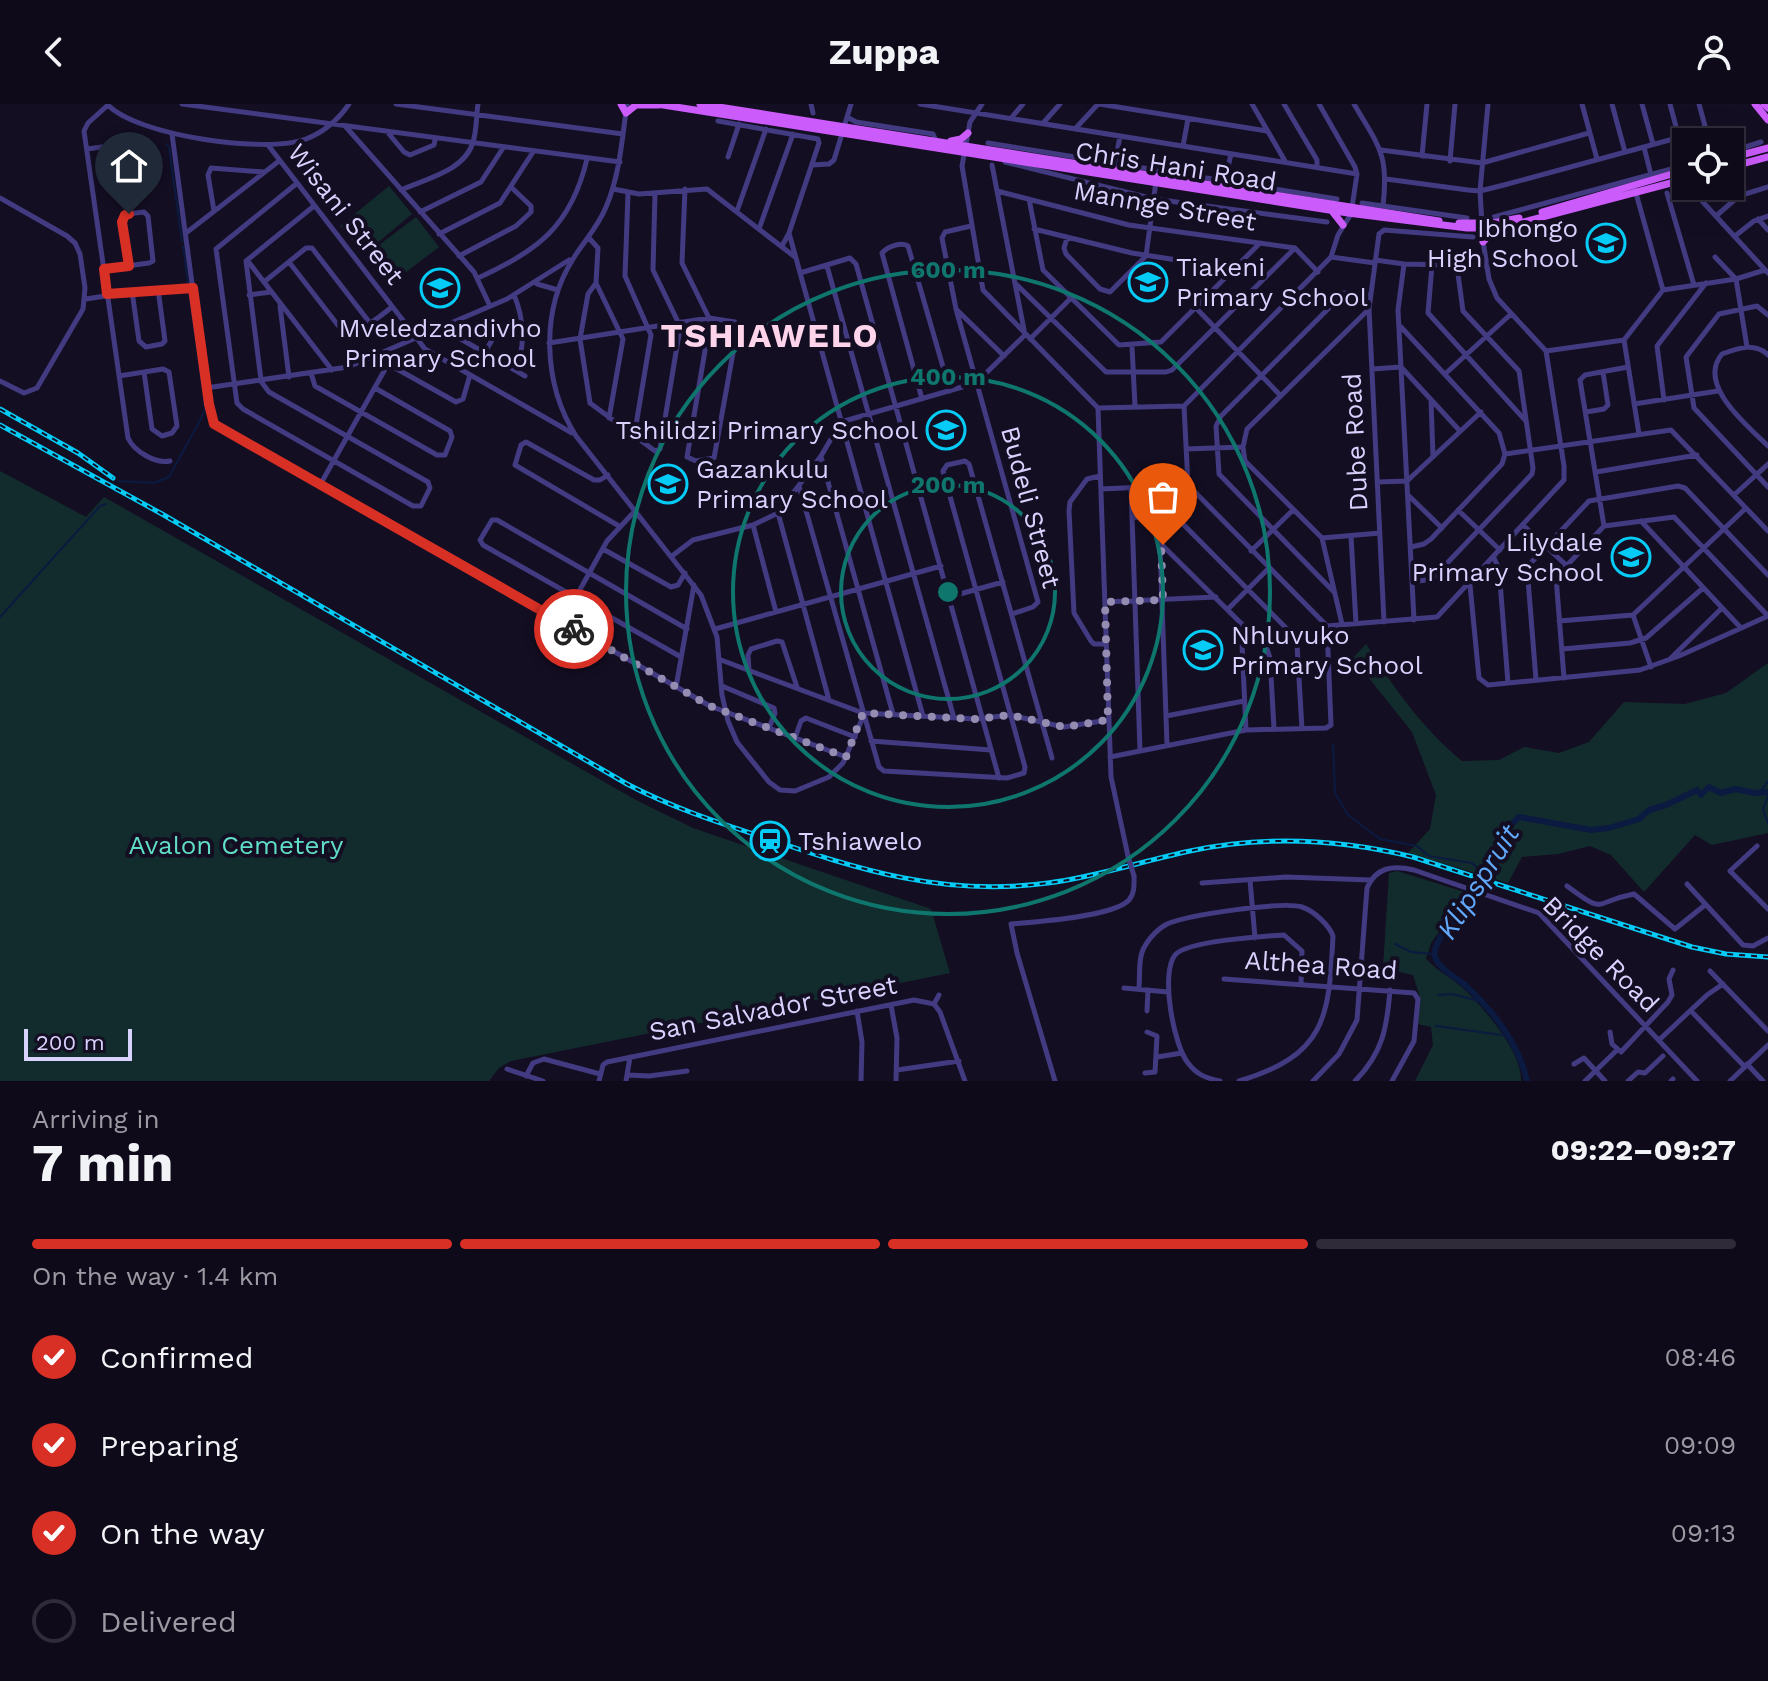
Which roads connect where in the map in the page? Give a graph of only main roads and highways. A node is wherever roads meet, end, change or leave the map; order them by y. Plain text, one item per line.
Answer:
1 (621, 104) edge
2 (659, 104) edge
3 (700, 104) edge
4 (1755, 104) edge
5 (627, 108) edge
6 (1768, 120) edge
7 (843, 130) junction
8 (938, 142) junction
9 (1768, 148) edge
10 (965, 149) junction
11 (980, 149) junction
12 (1744, 154) edge
13 (1768, 157) edge
14 (1744, 163) edge
15 (1672, 174) edge
16 (1156, 180) junction
17 (1672, 182) edge
18 (1635, 189) junction
19 (1333, 204) junction
20 (1349, 211) junction
21 (1467, 223) junction
22 (1496, 223) junction

1 - 5 main road
2 - 5 main road
2 - 7 main road, Chris Hani Road
3 - 7 main road, Chris Hani Road
4 - 6 main road
7 - 8 main road, Chris Hani Road
7 - 10 main road, Chris Hani Road
8 - 10 main road, Chris Hani Road
8 - 11 main road
9 - 12 main road
10 - 11 main road, Chris Hani Road
10 - 16 main road, Chris Hani Road
11 - 16 main road, Chris Hani Road
13 - 14 main road
15 - 18 main road
16 - 19 main road, Chris Hani Road
17 - 18 main road
18 - 22 main road
19 - 20 main road
19 - 20 main road
20 - 21 main road
20 - 21 main road
21 - 22 main road
21 - 22 main road
21 - 22 main road

